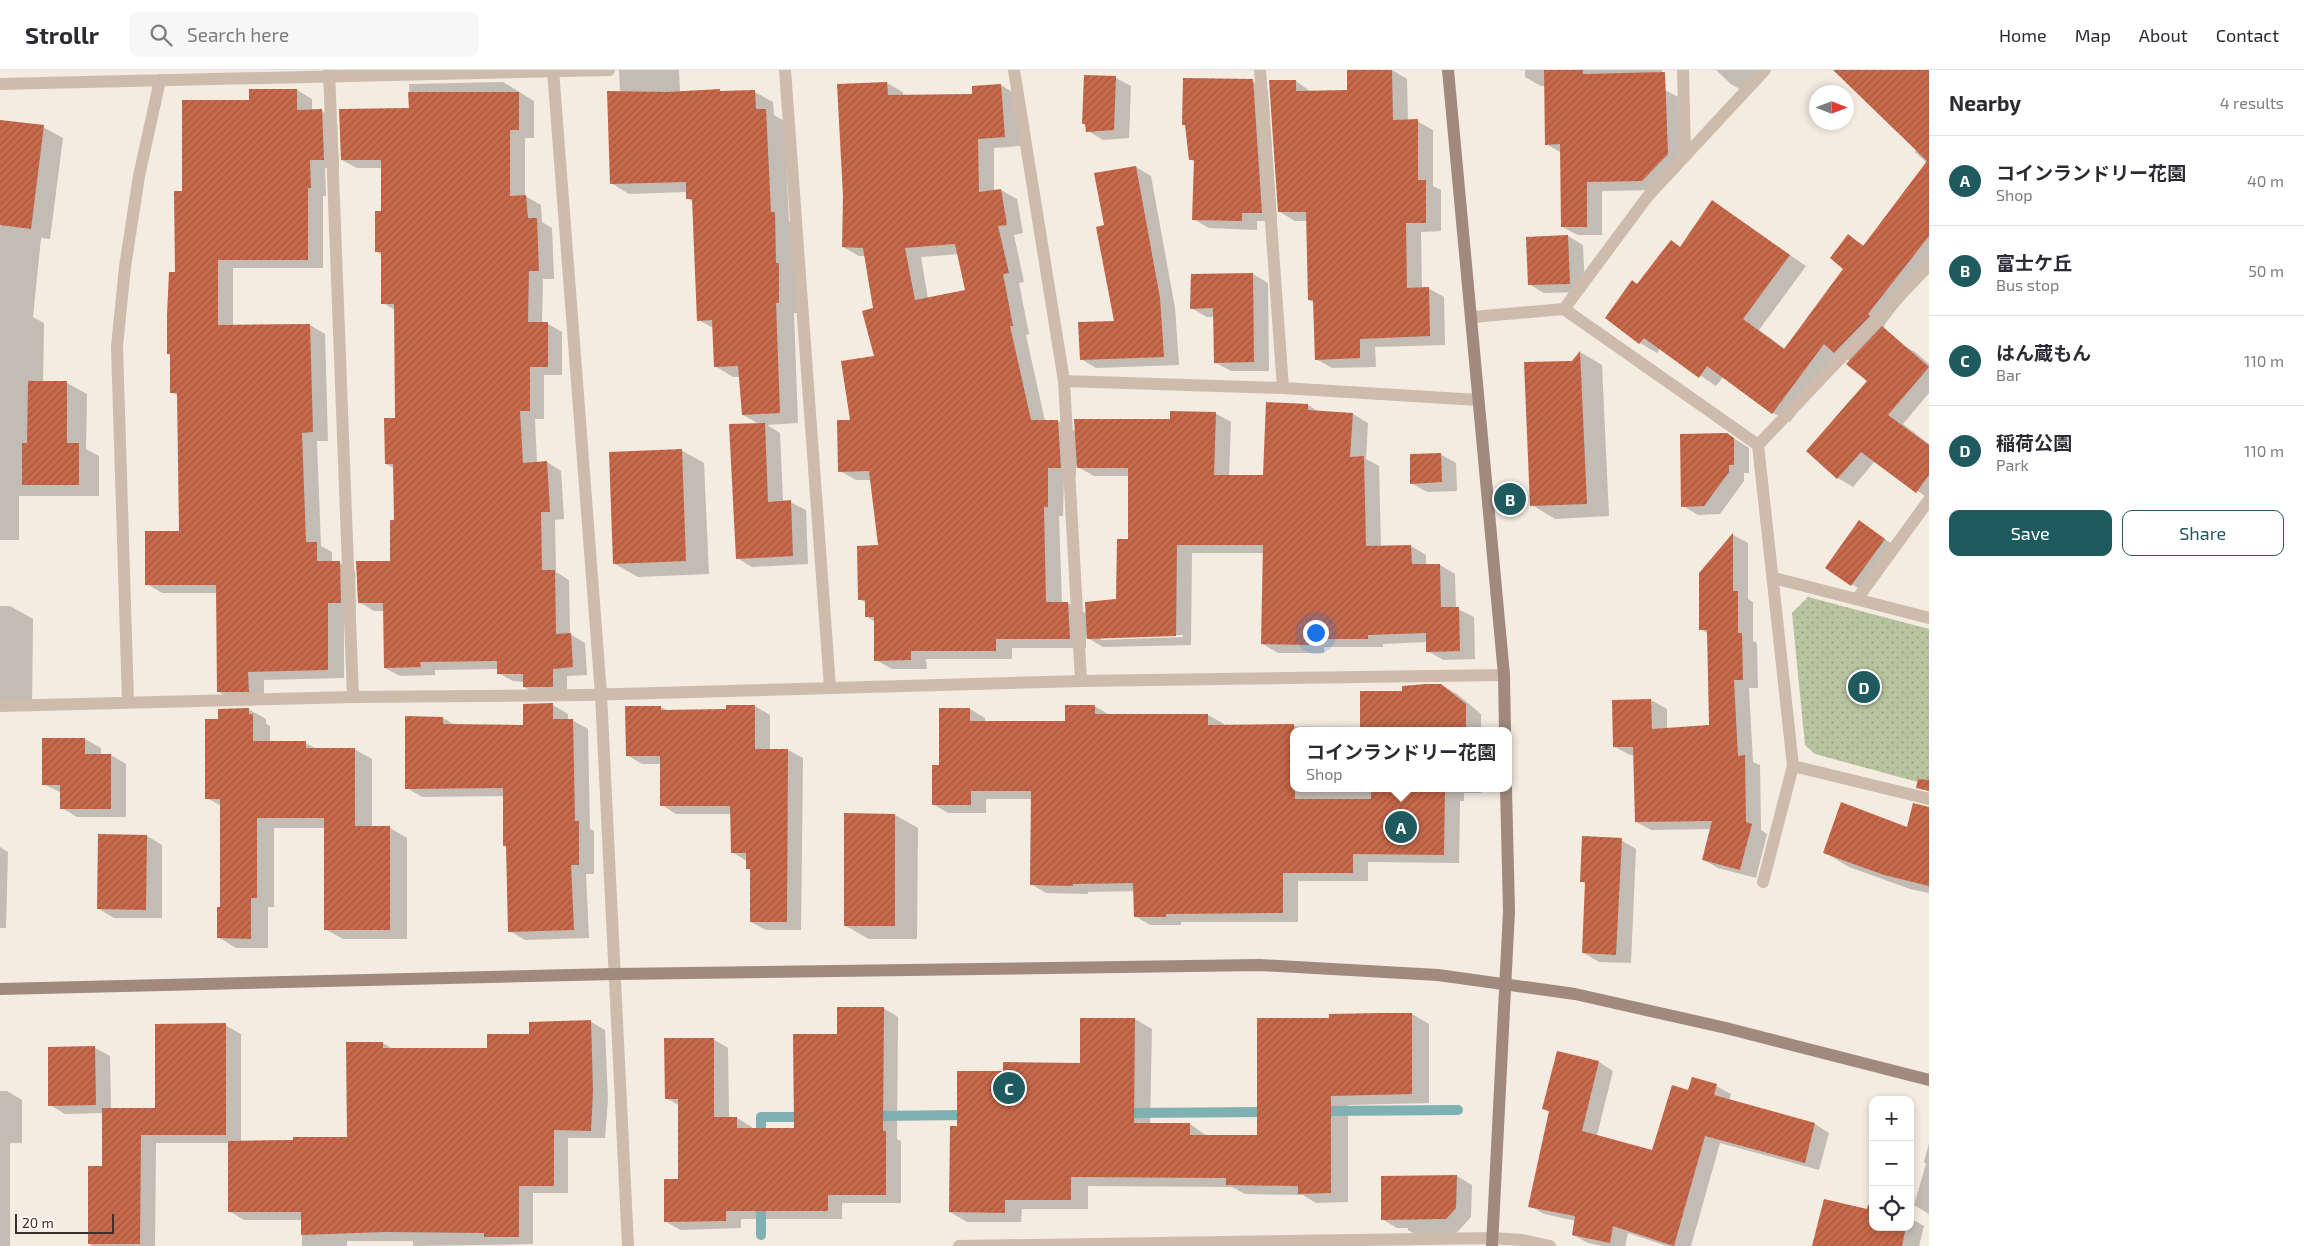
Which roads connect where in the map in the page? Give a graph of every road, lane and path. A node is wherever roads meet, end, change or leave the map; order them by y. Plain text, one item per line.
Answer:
1 (553, 70) edge
2 (609, 70) edge
3 (785, 70) edge
4 (1014, 70) edge
5 (1260, 70) edge
6 (1448, 70) edge
7 (1683, 70) edge
8 (1765, 70) edge
9 (330, 73) edge
10 (160, 80) junction
11 (0, 84) edge
12 (1685, 155) junction
13 (1929, 265) edge
14 (1564, 308) junction
15 (1473, 317) junction
16 (1064, 381) junction
17 (1283, 388) junction
18 (1478, 400) junction
19 (1758, 446) junction
20 (1929, 500) edge
21 (1774, 578) junction
22 (1857, 599) junction
23 (1929, 618) edge
24 (1504, 675) junction
25 (1081, 681) junction
26 (830, 687) junction
27 (601, 694) junction
28 (353, 697) junction
29 (128, 702) junction
30 (0, 706) edge
31 (1505, 727) edge
32 (1793, 766) junction
33 (1506, 792) edge
34 (1929, 799) edge
35 (1763, 882) dead end
36 (615, 974) junction
37 (1505, 983) junction
38 (0, 989) edge
39 (1929, 1080) edge
40 (1492, 1242) edge
41 (1152, 1244) edge
42 (628, 1246) edge
43 (958, 1246) edge
44 (1550, 1246) edge

1 - 2 street
1 - 9 street
1 - 27 street
3 - 26 street
4 - 16 street
5 - 17 street
6 - 15 street
7 - 12 street
8 - 12 street
9 - 10 street
9 - 28 street
10 - 11 street
10 - 29 street
12 - 14 street
13 - 19 street
14 - 15 street
14 - 19 street
15 - 18 street
16 - 17 street
16 - 25 street
17 - 18 street
18 - 24 street
19 - 21 street
20 - 22 street
21 - 22 street
21 - 32 street
22 - 23 street
24 - 25 street
24 - 31 street
25 - 26 street
26 - 27 street
27 - 28 street
27 - 36 street
28 - 29 street
29 - 30 street
32 - 34 street
32 - 35 street
33 - 37 street
36 - 37 street
36 - 38 street
36 - 42 street
37 - 39 street
37 - 40 street
40 - 41 street
40 - 44 street
41 - 43 street

